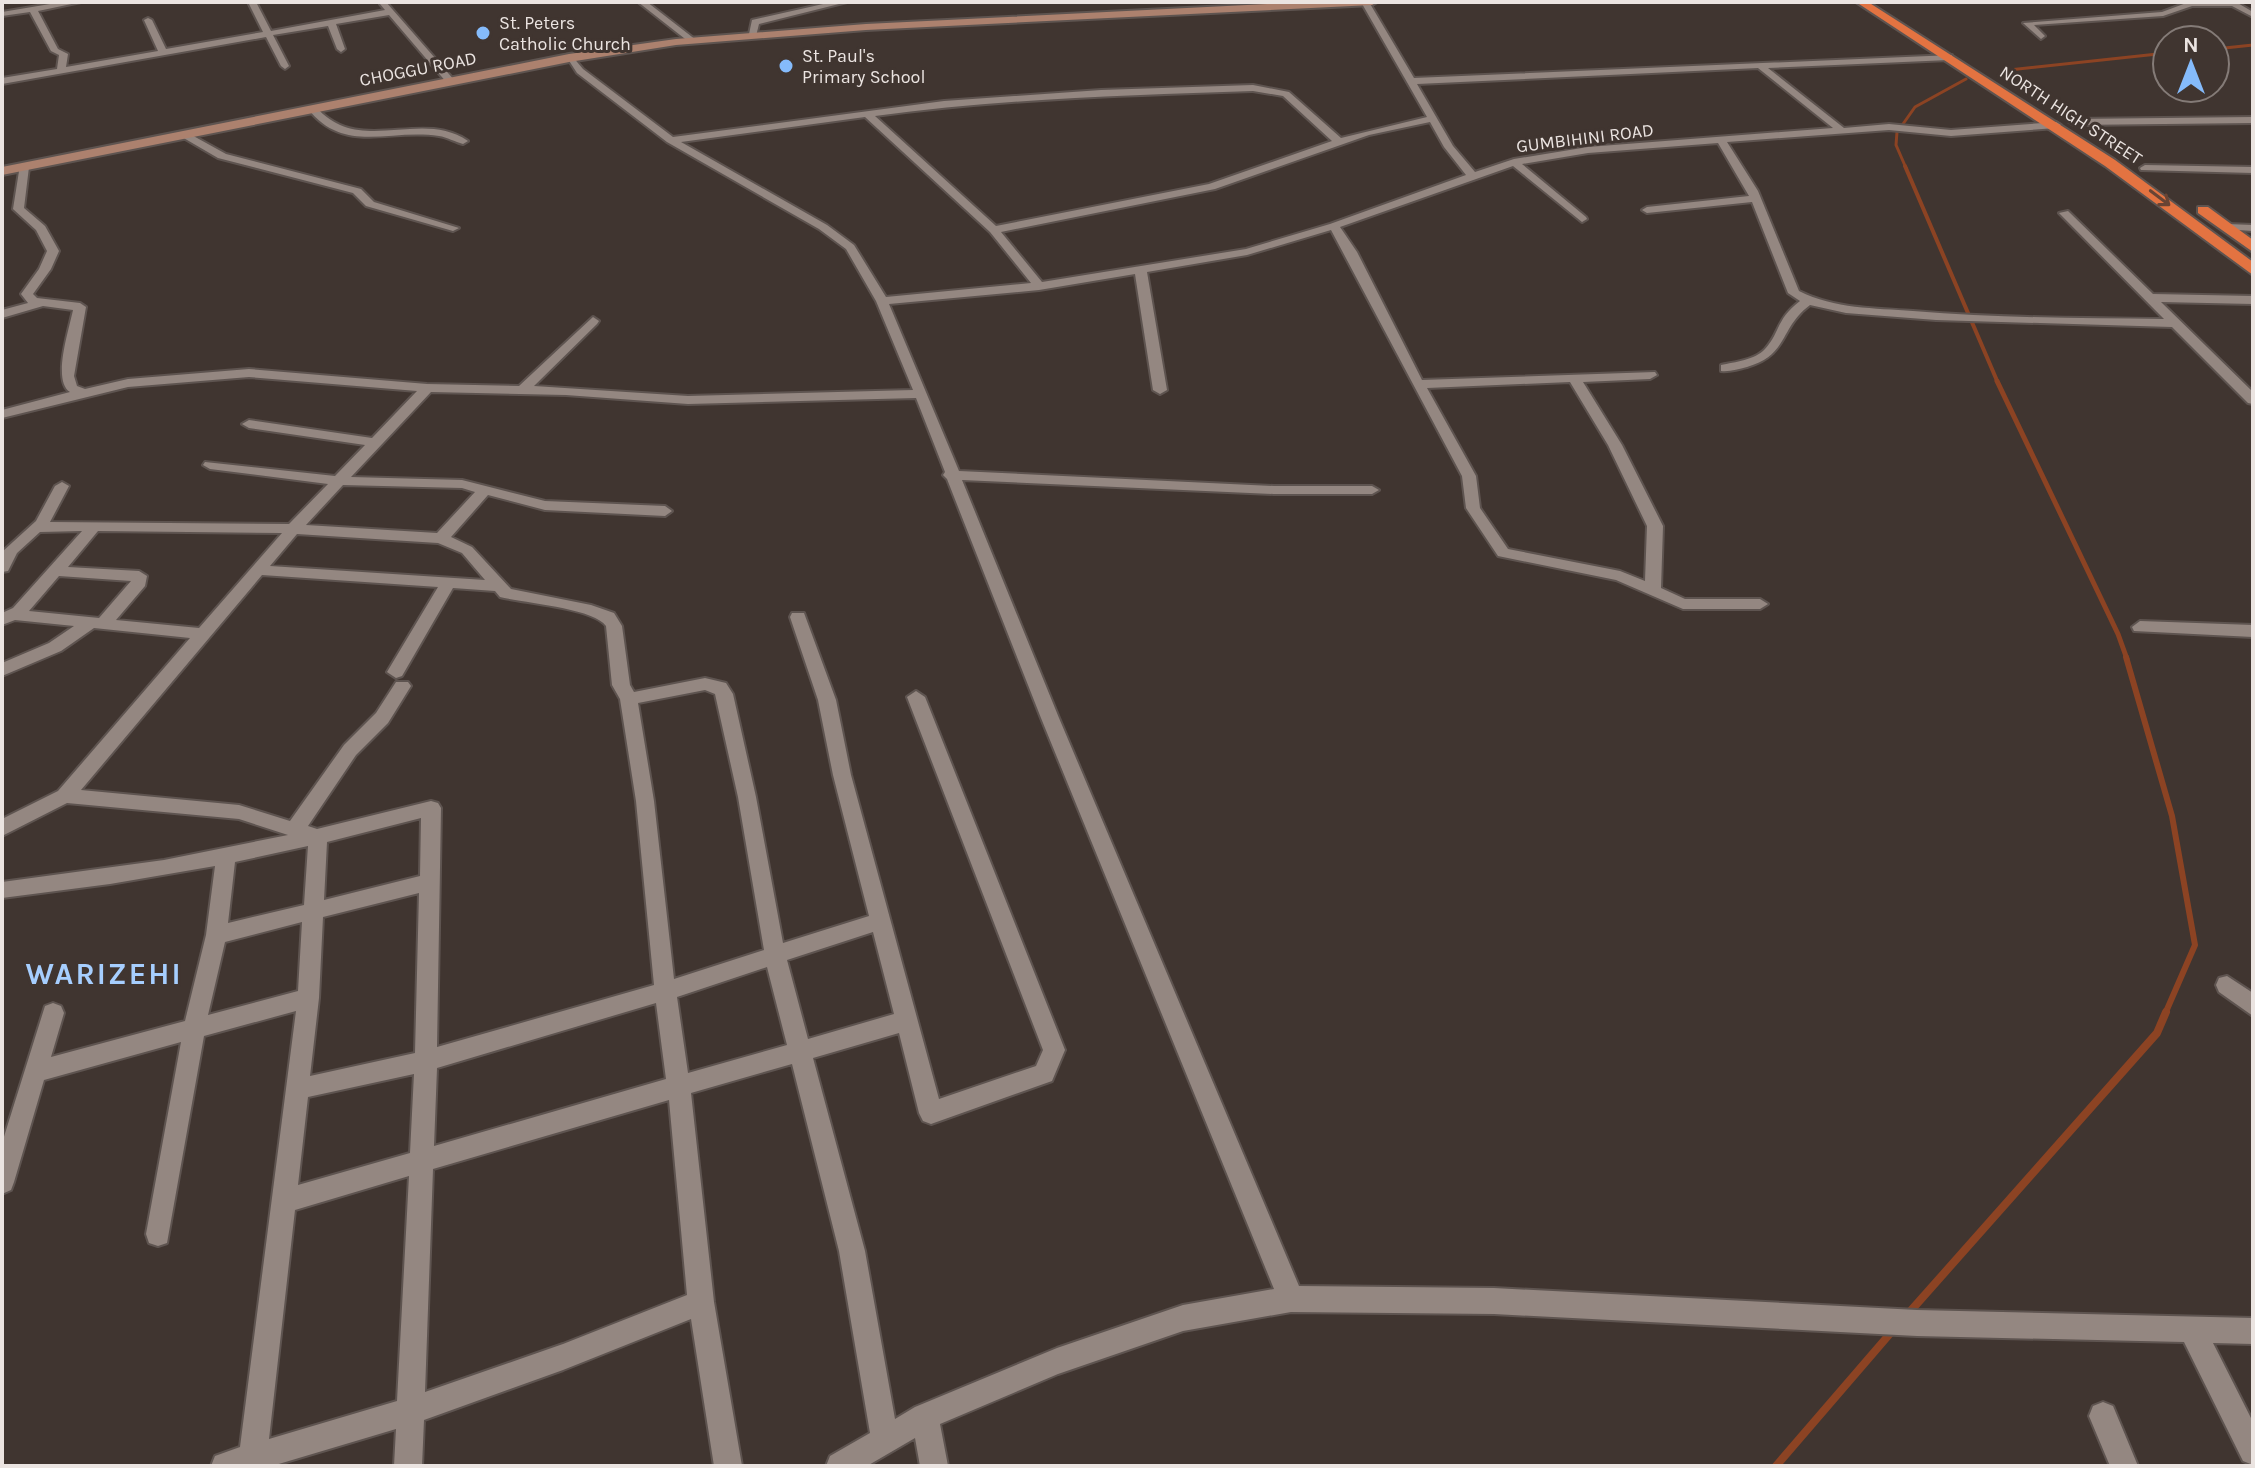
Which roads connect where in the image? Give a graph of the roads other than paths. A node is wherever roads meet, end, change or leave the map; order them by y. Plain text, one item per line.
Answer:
1 (77, 2) edge
2 (252, 2) edge
3 (382, 2) edge
4 (642, 2) edge
5 (843, 2) edge
6 (1365, 2) edge
7 (1372, 2) edge
8 (1861, 2) edge
9 (1876, 2) edge
10 (2232, 3) edge
11 (33, 9) junction
12 (390, 12) junction
13 (2, 14) edge
14 (2253, 15) edge
15 (148, 20) dead end
16 (331, 22) junction
17 (271, 33) junction
18 (753, 34) junction
19 (2041, 36) dead end
20 (692, 40) junction
21 (341, 49) dead end
22 (163, 52) junction
23 (1949, 57) junction
24 (569, 58) junction
25 (1759, 65) junction
26 (285, 66) dead end
27 (61, 70) junction
28 (2, 81) edge
29 (450, 81) junction
30 (1413, 81) junction
31 (313, 109) junction
32 (866, 113) junction
33 (1432, 119) junction
34 (2253, 120) edge
35 (2074, 122) junction
36 (2056, 125) junction
37 (1841, 130) junction
38 (185, 135) junction
39 (1720, 139) junction
40 (671, 140) junction
41 (463, 141) dead end
42 (1340, 143) junction
43 (2133, 160) junction
44 (1514, 162) junction
45 (24, 167) junction
46 (2253, 170) edge
47 (2, 171) edge
48 (1472, 176) junction
49 (2169, 185) dead end
50 (1756, 198) junction
51 (2192, 202) dead end
52 (1647, 210) dead end
53 (2064, 213) dead end
54 (1582, 219) dead end
55 (1334, 226) junction
56 (2227, 227) junction
57 (453, 228) dead end
58 (2253, 228) edge
59 (994, 230) junction
60 (2253, 247) edge
61 (2253, 270) edge
62 (1141, 272) junction
63 (1039, 286) junction
64 (2148, 298) junction
65 (2253, 300) edge
66 (882, 301) junction
67 (1807, 301) junction
68 (44, 302) junction
69 (2, 314) edge
70 (593, 321) dead end
71 (2174, 323) junction
72 (1726, 368) dead end
73 (1650, 375) dead end
74 (1574, 378) junction
75 (1418, 384) junction
76 (427, 388) junction
77 (523, 390) junction
78 (1160, 390) dead end
79 (84, 393) junction
80 (921, 394) junction
81 (2253, 400) edge
82 (2, 414) edge
83 (249, 424) dead end
84 (376, 443) junction
85 (210, 465) dead end
86 (950, 475) junction
87 (341, 481) junction
88 (62, 486) dead end
89 (484, 490) junction
90 (1372, 490) dead end
91 (665, 511) dead end
92 (38, 525) junction
93 (93, 528) junction
94 (294, 528) junction
95 (441, 538) junction
96 (2, 567) edge
97 (259, 570) junction
98 (55, 571) junction
99 (448, 583) junction
100 (496, 586) junction
101 (1653, 591) junction
102 (1760, 604) dead end
103 (9, 617) edge
104 (798, 617) dead end
105 (97, 624) junction
106 (2140, 627) dead end
107 (2253, 631) edge
108 (203, 634) junction
109 (2, 670) edge
110 (916, 697) dead end
111 (629, 699) junction
112 (65, 796) junction
113 (2, 828) edge
114 (295, 829) junction
115 (318, 837) junction
116 (226, 856) junction
117 (430, 882) junction
118 (2, 890) edge
119 (313, 913) junction
120 (879, 921) junction
121 (216, 935) junction
122 (775, 955) junction
123 (2227, 985) dead end
124 (665, 991) junction
125 (308, 998) junction
126 (2253, 1006) edge
127 (53, 1013) dead end
128 (905, 1021) junction
129 (194, 1030) junction
130 (798, 1052) junction
131 (426, 1061) junction
132 (34, 1072) junction
133 (679, 1088) junction
134 (298, 1089) junction
135 (422, 1161) junction
136 (2, 1182) edge
137 (283, 1201) junction
138 (158, 1234) dead end
139 (1291, 1299) junction
140 (701, 1302) junction
141 (2191, 1328) junction
142 (2253, 1331) edge
143 (407, 1412) junction
144 (2103, 1416) dead end
145 (925, 1417) junction
146 (885, 1440) junction
147 (2253, 1451) edge
148 (252, 1461) edge
149 (225, 1466) edge
150 (408, 1466) edge
151 (728, 1466) edge
152 (840, 1466) edge
153 (934, 1466) edge
154 (2124, 1466) edge

1 - 11 street
2 - 17 street
3 - 12 street
4 - 20 street
5 - 18 street
6 - 7 main road, CHOGGU ROAD
6 - 18 main road, CHOGGU ROAD
6 - 30 street
8 - 23 highway, NORTH HIGH STREET
9 - 35 highway, NORTH HIGH STREET
10 - 14 street
10 - 19 street
11 - 13 street
11 - 27 street
12 - 16 street
12 - 29 street
15 - 22 street
16 - 17 street
16 - 21 street
17 - 22 street
17 - 26 street
18 - 20 main road, CHOGGU ROAD
20 - 24 main road, CHOGGU ROAD
22 - 27 street
23 - 25 street
23 - 36 highway, NORTH HIGH STREET
24 - 29 main road, CHOGGU ROAD
24 - 40 street
25 - 30 street
25 - 37 street
27 - 28 street
29 - 31 main road, CHOGGU ROAD
30 - 33 street
31 - 38 main road, CHOGGU ROAD
31 - 41 street
32 - 40 street
32 - 42 street
32 - 59 street
33 - 42 street
33 - 48 street
34 - 35 street
35 - 43 highway, NORTH HIGH STREET
36 - 37 street, GUMBIHINI ROAD
36 -> 61 highway, NORTH HIGH STREET
37 - 39 street, GUMBIHINI ROAD
38 - 45 main road, CHOGGU ROAD
38 - 57 street
39 - 44 street, GUMBIHINI ROAD
39 - 50 street
40 - 66 street
42 - 59 street
43 - 46 street
43 - 49 highway, NORTH HIGH STREET
44 - 48 street, GUMBIHINI ROAD
44 - 54 street
45 - 47 main road, CHOGGU ROAD
45 - 68 street
48 - 55 street, GUMBIHINI ROAD
50 - 52 street
50 - 67 street
51 - 56 highway
53 - 64 street
55 - 62 street, GUMBIHINI ROAD
55 - 75 street
56 - 58 street
56 - 60 highway
59 - 63 street
62 - 63 street, GUMBIHINI ROAD
62 - 78 street
63 - 66 street, GUMBIHINI ROAD
64 - 65 street
64 - 71 street
66 - 80 street
67 - 71 street
67 - 72 street
68 - 69 street
68 - 79 street
70 - 77 street
71 - 81 street
73 - 74 street
74 - 75 street
74 - 101 street
75 - 101 street
76 - 77 street
76 - 79 street
76 - 84 street
77 - 80 street
79 - 82 street
80 - 86 street
83 - 84 street
84 - 87 street
85 - 87 street
86 - 90 street
86 - 139 street
87 - 89 street
87 - 94 street
88 - 92 street
89 - 91 street
89 - 95 street
92 - 93 street
92 - 96 street
93 - 94 street
93 - 98 street
94 - 95 street
94 - 97 street
95 - 100 street
97 - 99 street
97 - 108 street
98 - 103 street
98 - 105 street
99 - 100 street
99 - 114 street
100 - 111 street
101 - 102 street
103 - 105 street
104 - 120 street
105 - 108 street
105 - 109 street
106 - 107 street
108 - 112 street
110 - 128 street
111 - 122 street
111 - 124 street
112 - 113 street
112 - 114 street
114 - 115 street
115 - 116 street
115 - 117 street
115 - 119 street
116 - 118 street
116 - 121 street
117 - 119 street
117 - 131 street
119 - 121 street
119 - 125 street
120 - 122 street
120 - 128 street
121 - 129 street
122 - 124 street
122 - 130 street
123 - 126 street
124 - 131 street
124 - 133 street
125 - 129 street
125 - 134 street
127 - 132 street
128 - 130 street
129 - 132 street
129 - 138 street
130 - 133 street
130 - 146 street
131 - 134 street
131 - 135 street
132 - 136 street
133 - 135 street
133 - 140 street
134 - 137 street
135 - 137 street
135 - 143 street
137 - 148 street
139 - 141 street
139 - 145 street
140 - 143 street
140 - 151 street
141 - 142 street
141 - 147 street
143 - 148 street
143 - 150 street
144 - 154 street
145 - 146 street
145 - 153 street
146 - 152 street
148 - 149 street

